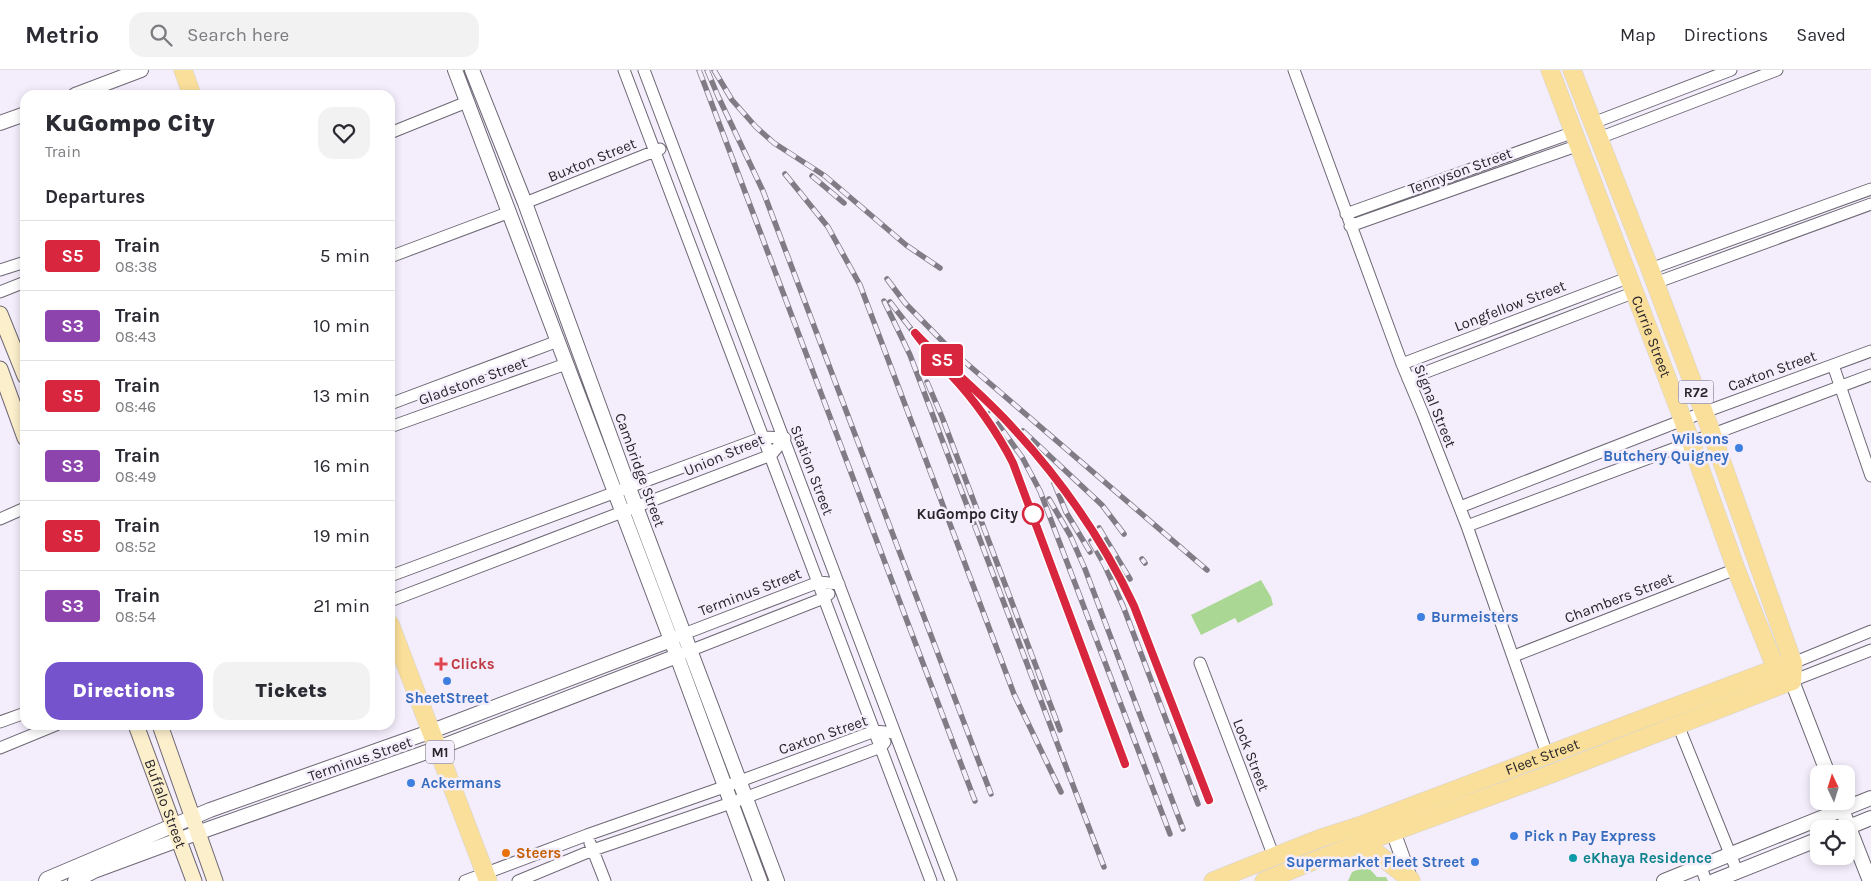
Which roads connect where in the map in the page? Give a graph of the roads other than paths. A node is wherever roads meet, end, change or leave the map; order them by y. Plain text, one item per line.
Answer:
1 (141, 70) edge
2 (183, 70) edge
3 (455, 70) edge
4 (472, 70) edge
5 (624, 70) edge
6 (644, 70) edge
7 (1550, 70) edge
8 (1572, 70) edge
9 (1731, 70) edge
10 (1777, 70) edge
11 (1298, 71) edge
12 (87, 90) edge
13 (190, 90) edge
14 (467, 102) junction
15 (20, 116) edge
16 (0, 123) edge
17 (1596, 130) junction
18 (395, 131) edge
19 (1576, 138) junction
20 (671, 145) junction
21 (655, 151) junction
22 (1871, 189) edge
23 (525, 203) junction
24 (1871, 204) edge
25 (510, 212) junction
26 (1346, 214) junction
27 (1350, 226) junction
28 (395, 255) edge
29 (20, 264) edge
30 (0, 270) edge
31 (1653, 276) junction
32 (20, 284) edge
33 (1632, 284) junction
34 (0, 292) edge
35 (0, 317) edge
36 (558, 341) junction
37 (1871, 351) edge
38 (20, 364) edge
39 (566, 364) junction
40 (1402, 364) junction
41 (1833, 365) junction
42 (0, 370) edge
43 (1871, 375) edge
44 (1408, 379) junction
45 (1841, 387) junction
46 (395, 402) edge
47 (1704, 412) junction
48 (1683, 420) junction
49 (20, 424) edge
50 (395, 426) edge
51 (1712, 434) junction
52 (764, 437) junction
53 (785, 438) junction
54 (1691, 441) junction
55 (771, 455) junction
56 (1871, 476) edge
57 (629, 488) junction
58 (615, 493) junction
59 (810, 505) junction
60 (636, 506) junction
61 (1460, 507) junction
62 (20, 510) edge
63 (621, 511) junction
64 (792, 512) junction
65 (0, 519) edge
66 (1467, 526) junction
67 (1736, 569) junction
68 (395, 574) edge
69 (819, 582) junction
70 (839, 584) junction
71 (824, 598) junction
72 (395, 599) edge
73 (1871, 631) edge
74 (395, 637) edge
75 (677, 637) junction
76 (1871, 650) edge
77 (683, 653) junction
78 (1514, 656) junction
79 (1200, 663) dead end
80 (1793, 663) junction
81 (1776, 669) junction
82 (1792, 681) junction
83 (20, 715) edge
84 (0, 722) edge
85 (1678, 725) junction
86 (44, 730) edge
87 (138, 730) edge
88 (162, 730) edge
89 (432, 730) junction
90 (875, 731) junction
91 (894, 733) junction
92 (881, 747) junction
93 (0, 748) edge
94 (438, 748) junction
95 (1547, 754) junction
96 (1825, 765) edge
97 (739, 782) junction
98 (1471, 783) junction
99 (724, 787) junction
100 (745, 798) junction
101 (1871, 798) edge
102 (1478, 801) junction
103 (1855, 802) edge
104 (731, 803) junction
105 (1829, 810) edge
106 (1387, 816) junction
107 (191, 817) junction
108 (1871, 818) edge
109 (1855, 824) edge
110 (172, 825) junction
111 (197, 833) junction
112 (1394, 833) junction
113 (587, 835) junction
114 (178, 840) junction
115 (1810, 843) edge
116 (1357, 846) junction
117 (1855, 848) edge
118 (593, 850) junction
119 (1731, 854) junction
120 (1274, 857) junction
121 (1701, 867) junction
122 (1738, 871) junction
123 (487, 877) edge
124 (1411, 880) edge
125 (45, 881) edge
126 (75, 881) edge
127 (194, 881) edge
128 (215, 881) edge
129 (465, 881) edge
130 (518, 881) edge
131 (605, 881) edge
132 (760, 881) edge
133 (777, 881) edge
134 (931, 881) edge
135 (951, 881) edge
136 (1213, 881) edge
137 (1264, 881) edge
138 (1664, 881) edge
139 (1706, 881) edge
140 (1714, 881) edge
141 (1870, 881) edge

1 - 12 street
2 - 13 main road
3 - 14 street, Cambridge Street
4 - 23 street, Cambridge Street
5 - 21 street
6 - 20 street, Station Street
7 - 19 main road, Currie Street / R72
8 - 17 main road, Currie Street / R72
9 - 17 street
10 - 17 street
11 - 26 street, Signal Street
14 - 18 street
14 - 25 street, Cambridge Street
15 - 16 street
17 - 31 main road, Currie Street / R72
19 - 26 street, Tennyson Street
19 - 27 street, Tennyson Street
19 - 33 main road, Currie Street / R72
20 - 21 street, Buxton Street
20 - 53 street, Station Street
21 - 23 street, Buxton Street
21 - 52 street
22 - 31 street
23 - 57 street, Cambridge Street
24 - 31 street
25 - 28 street
25 - 36 street, Cambridge Street
26 - 27 street, Signal Street
27 - 40 street, Signal Street
29 - 30 street
31 - 47 main road, Currie Street / R72
32 - 34 street
33 - 40 street, Longfellow Street
33 - 44 street, Longfellow Street
33 - 48 main road, Currie Street / R72
35 - 38 main road
36 - 39 street, Cambridge Street
36 - 46 street, Gladstone Street
37 - 41 street, Caxton Street
39 - 50 street, Gladstone Street
39 - 58 street, Cambridge Street
40 - 44 street, Signal Street
41 - 45 street
41 - 47 street, Caxton Street
42 - 49 main road
43 - 45 street
44 - 61 street, Signal Street
45 - 51 street
45 - 56 street
47 - 48 street, Caxton Street
47 - 51 main road, Currie Street / R72
48 - 54 main road, Currie Street / R72
48 - 61 street, Caxton Street
51 - 54 street
51 - 80 main road, Currie Street / R72
52 - 53 street, Union Street
52 - 55 street
52 - 57 street, Union Street
53 - 55 street, Union Street
53 - 59 street, Station Street
54 - 66 street
54 - 67 main road, Currie Street / R72
55 - 60 street, Union Street
55 - 64 street
57 - 58 street, Union Street
57 - 60 street, Cambridge Street
58 - 63 street, Cambridge Street
58 - 68 street, Union Street
59 - 64 street
59 - 70 street, Station Street
60 - 63 street, Union Street
60 - 75 street, Cambridge Street
61 - 66 street, Signal Street
62 - 65 street
63 - 72 street, Union Street
63 - 75 street, Cambridge Street
64 - 69 street
66 - 78 street, Signal Street
67 - 78 street, Chambers Street
67 - 81 main road, Currie Street / R72
69 - 70 street, Terminus Street
69 - 71 street
69 - 75 street, Terminus Street
70 - 71 street, Terminus Street
70 - 91 street, Station Street
71 - 77 street, Terminus Street
71 - 90 street
73 - 80 street, Fleet Street
74 - 89 main road, M1
75 - 77 street, Cambridge Street
75 - 89 street, Terminus Street
76 - 82 street, Fleet Street
77 - 94 street, Terminus Street
77 - 97 street, Cambridge Street
77 - 99 street, Cambridge Street
78 - 95 street, Signal Street
79 - 120 street, Lock Street
80 - 81 main road, Fleet Street
80 - 82 main road, Currie Street
81 - 82 main road
81 - 95 main road, Fleet Street
82 - 85 main road, Fleet Street
82 - 96 street, Currie Street
83 - 84 street
85 - 102 main road, Fleet Street
85 - 119 street
86 - 93 street
87 - 110 main road, Buffalo Street
88 - 107 main road, Buffalo Street
89 - 94 main road, M1
89 - 107 street, Terminus Street
90 - 91 street, Caxton Street
90 - 92 street
90 - 97 street, Caxton Street
91 - 92 street, Caxton Street
91 - 135 street, Station Street
92 - 100 street, Caxton Street
92 - 134 street
94 - 111 street, Terminus Street
94 - 123 main road, M1
95 - 98 main road, Fleet Street
97 - 99 street, Caxton Street
97 - 100 street, Cambridge Street
98 - 102 main road
98 - 106 main road, Fleet Street
99 - 104 street, Cambridge Street
99 - 113 street, Caxton Street
100 - 104 street, Caxton Street
100 - 133 street, Cambridge Street
101 - 103 street
102 - 112 main road, Fleet Street
104 - 118 street, Caxton Street
104 - 132 street, Cambridge Street
105 - 119 street
106 - 112 street
106 - 120 main road, Fleet Street
107 - 110 street, Terminus Street
107 - 111 main road, Buffalo Street
108 - 109 street
110 - 114 main road, Buffalo Street
110 - 125 street, Terminus Street
111 - 114 street, Terminus Street
111 - 128 main road, Buffalo Street
112 - 116 main road, Fleet Street
112 - 124 street
113 - 118 street
113 - 123 street, Caxton Street
114 - 126 street, Terminus Street
114 - 127 main road, Buffalo Street
115 - 122 street
116 - 124 main road
116 - 137 main road, Fleet Street
117 - 141 street
118 - 130 street, Caxton Street
118 - 131 street
119 - 121 street
119 - 122 street
120 - 136 main road, Fleet Street
121 - 138 street
121 - 139 street
122 - 140 street
123 - 129 street, Caxton Street

